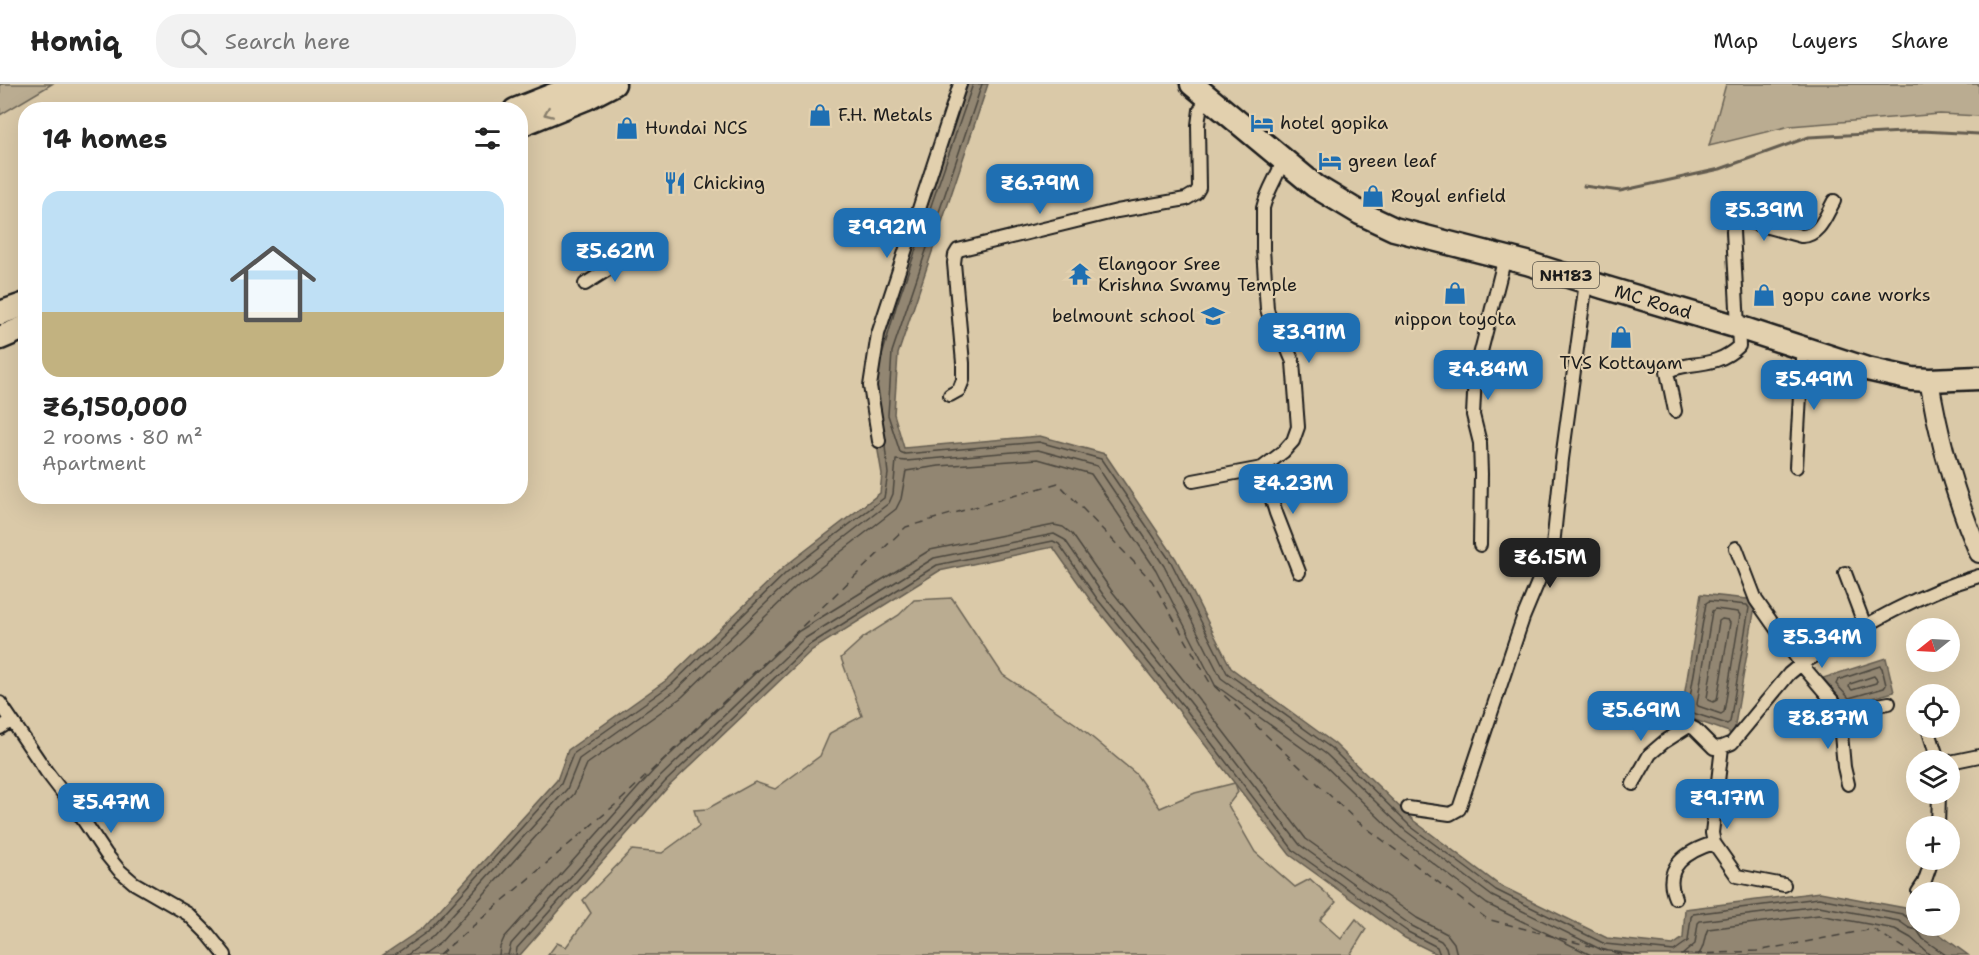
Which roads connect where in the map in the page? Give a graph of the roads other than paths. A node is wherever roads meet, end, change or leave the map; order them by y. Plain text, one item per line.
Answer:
1 (581, 84) edge
2 (614, 84) edge
3 (960, 84) edge
4 (1200, 91) edge
5 (528, 105) edge
6 (528, 122) edge
7 (1283, 161) junction
8 (1834, 201) dead end
9 (629, 256) dead end
10 (1505, 257) junction
11 (1586, 282) junction
12 (585, 284) dead end
13 (18, 307) edge
14 (0, 314) edge
15 (1738, 327) junction
16 (18, 330) edge
17 (0, 338) edge
18 (1804, 350) junction
19 (1979, 378) edge
20 (1929, 380) junction
21 (950, 396) dead end
22 (1675, 411) dead end
23 (879, 441) dead end
24 (1796, 467) dead end
25 (1262, 468) junction
26 (1193, 482) dead end
27 (1480, 545) dead end
28 (1736, 548) dead end
29 (1979, 553) edge
30 (1299, 572) dead end
31 (1845, 573) dead end
32 (1979, 576) edge
33 (1866, 626) junction
34 (1801, 664) junction
35 (1890, 703) dead end
36 (0, 704) edge
37 (1839, 712) junction
38 (11, 721) junction
39 (0, 728) edge
40 (1722, 747) junction
41 (1979, 756) edge
42 (1960, 760) edge
43 (1633, 784) dead end
44 (1848, 784) dead end
45 (1408, 808) dead end
46 (1714, 843) junction
47 (1784, 885) dead end
48 (1676, 898) dead end
49 (225, 955) edge

1 - 5 highway
2 -> 6 highway
3 - 23 street
4 - 7 highway, MC Road / NH183
4 - 21 street
7 - 10 highway, MC Road / NH183
7 - 25 street
8 - 15 street
9 - 12 street
10 - 11 highway, MC Road / NH183
10 - 27 street
11 - 15 highway, MC Road / NH183
11 - 45 street
13 - 14 highway
15 - 18 highway, MC Road / NH183
15 - 22 street
16 - 17 highway
18 - 20 highway, MC Road / NH183
18 - 24 street
19 - 20 highway, MC Road / NH183
20 - 29 main road
25 - 26 street
25 - 30 street
28 - 34 street
31 - 33 street
32 - 33 street
33 - 34 street
34 - 37 street
34 - 40 street
35 - 37 street
36 - 38 street
37 - 44 street
38 - 39 street
38 - 49 street
40 - 43 street
40 - 46 street
41 - 42 street
46 - 47 street
46 - 48 street

